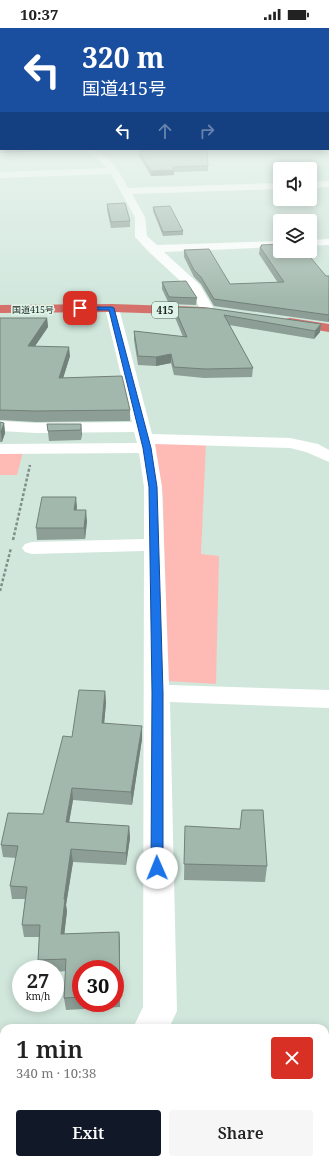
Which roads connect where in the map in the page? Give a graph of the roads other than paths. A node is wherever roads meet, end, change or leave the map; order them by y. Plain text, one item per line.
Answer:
1 (128, 195) edge
2 (329, 242) edge
3 (317, 243) edge
4 (273, 244) edge
5 (152, 249) junction
6 (112, 308) junction
7 (0, 309) edge
8 (208, 311) junction
9 (223, 313) edge
10 (276, 319) edge
11 (329, 328) edge
12 (0, 426) edge
13 (36, 428) junction
14 (144, 438) junction
15 (0, 449) edge
16 (34, 449) junction
17 (329, 457) edge
18 (155, 545) junction
19 (32, 548) dead end
20 (157, 693) junction
21 (329, 699) edge
22 (152, 1024) edge

1 - 5 street
2 - 3 street
4 - 5 street
5 - 8 street
6 - 7 highway, 国道415号 / 415
6 - 8 highway, 国道415号 / 415
6 - 14 street
8 - 9 highway, 国道415号 / 415
10 - 11 highway
12 - 13 street
13 - 14 street
13 - 16 street
14 - 16 street
14 - 17 street
14 - 18 street
15 - 16 street
18 - 19 street
18 - 20 street
20 - 21 street
20 - 22 street

